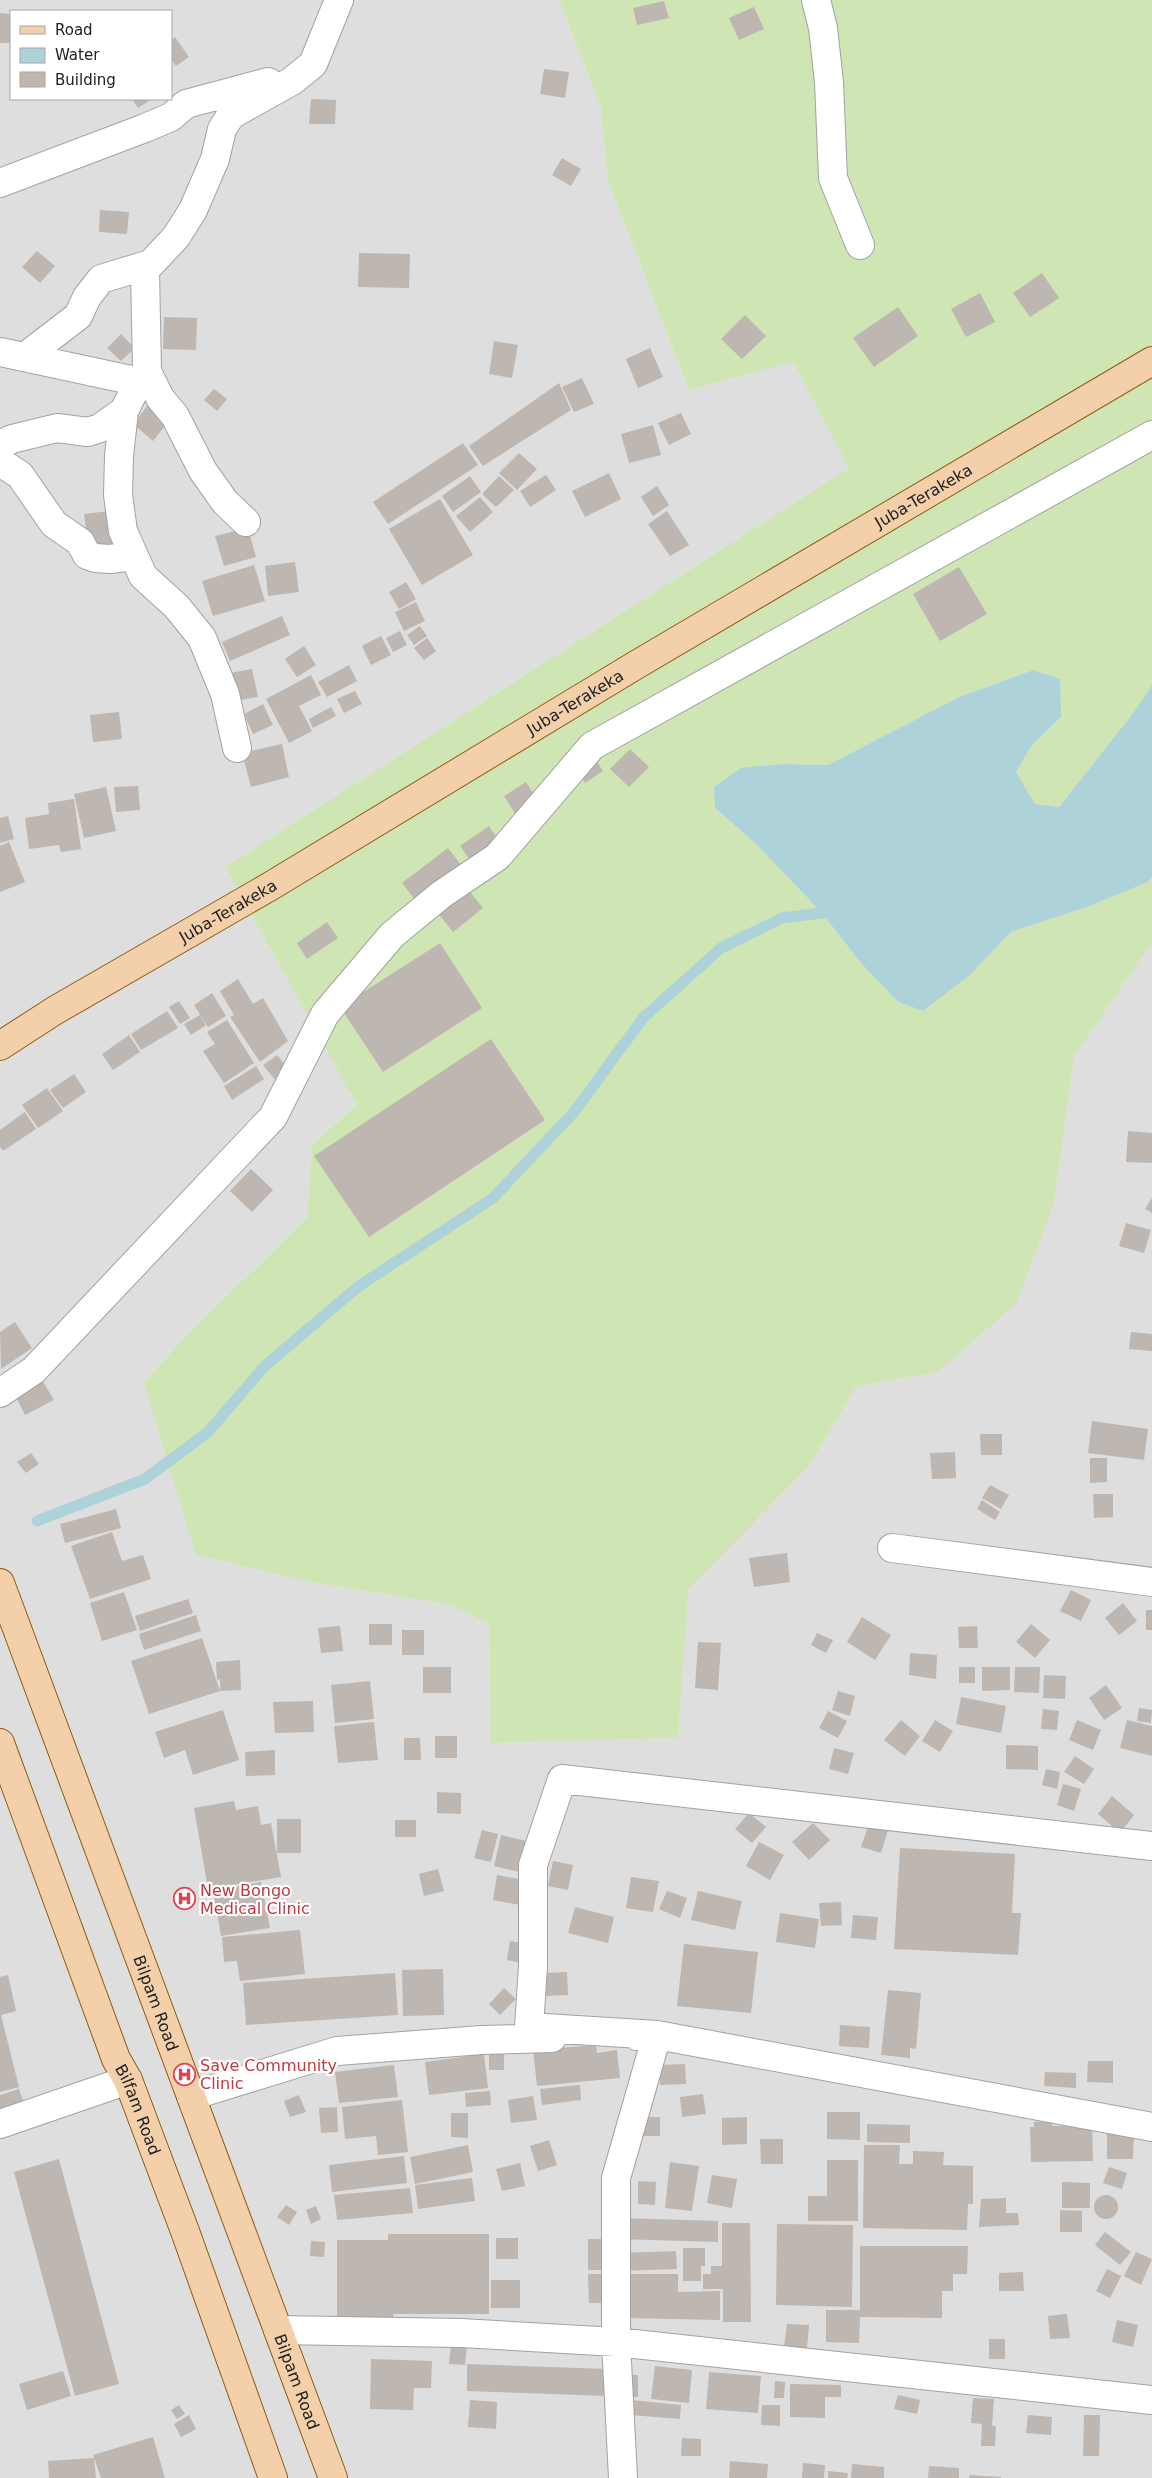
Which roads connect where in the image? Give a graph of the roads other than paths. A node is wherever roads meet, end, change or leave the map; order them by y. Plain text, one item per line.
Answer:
1 (338, 0) edge
2 (816, 0) edge
3 (305, 70) junction
4 (0, 183) edge
5 (860, 245) dead end
6 (150, 264) junction
7 (13, 354) edge
8 (1152, 361) edge
9 (146, 384) junction
10 (124, 411) junction
11 (1152, 435) edge
12 (0, 445) edge
13 (0, 462) edge
14 (246, 522) dead end
15 (134, 556) junction
16 (237, 748) dead end
17 (0, 1046) edge
18 (0, 1393) edge
19 (892, 1548) dead end
20 (1152, 1582) edge
21 (0, 1583) edge
22 (0, 1743) edge
23 (1152, 1846) edge
24 (656, 2035) junction
25 (128, 2080) junction
26 (191, 2096) junction
27 (0, 2124) edge
28 (1152, 2127) edge
29 (278, 2330) junction
30 (616, 2342) junction
31 (1152, 2400) edge
32 (273, 2478) edge
33 (333, 2478) edge
34 (623, 2478) edge

1 - 3 street
2 - 5 street
3 - 4 street
3 - 6 street
6 - 7 street
6 - 9 street
7 - 9 street
8 - 17 main road, Juba-Terakeka
9 - 10 street
9 - 14 street
10 - 12 street
10 - 15 street
11 - 18 street
13 - 15 street
15 - 16 street
19 - 20 street
21 - 26 main road, Bilpam Road
22 - 25 main road, Bilfam Road
23 - 24 street
24 - 26 street
24 - 28 street
24 - 30 street
25 - 27 street
25 - 32 main road, Bilfam Road
26 - 29 main road, Bilpam Road
29 - 30 street
29 - 33 main road, Bilpam Road
30 - 31 street
30 - 34 street

